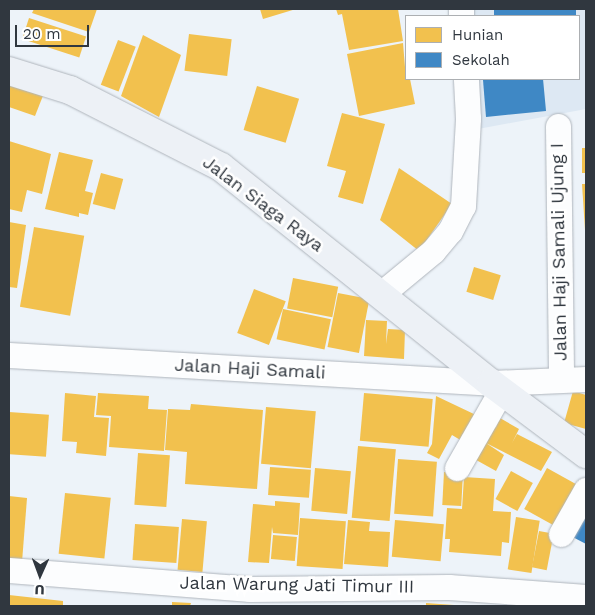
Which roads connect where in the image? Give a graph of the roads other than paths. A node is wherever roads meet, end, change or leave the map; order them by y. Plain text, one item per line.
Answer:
1 (9, 70) edge
2 (466, 80) edge
3 (558, 126) dead end
4 (381, 294) junction
5 (9, 355) edge
6 (561, 378) junction
7 (586, 379) edge
8 (496, 387) junction
9 (586, 454) edge
10 (457, 468) dead end
11 (586, 490) edge
12 (561, 534) dead end
13 (9, 570) edge
14 (586, 597) edge

1 - 4 main road, Jalan Siaga Raya
2 - 4 street
3 - 6 street, Jalan Haji Samali Ujung I
4 - 8 main road, Jalan Siaga Raya
5 - 8 street, Jalan Haji Samali
6 - 7 street, Jalan Haji Samali
6 - 8 street, Jalan Haji Samali
8 - 9 main road, Jalan Siaga Raya
8 - 10 street
11 - 12 street
13 - 14 street, Jalan Warung Jati Timur III

